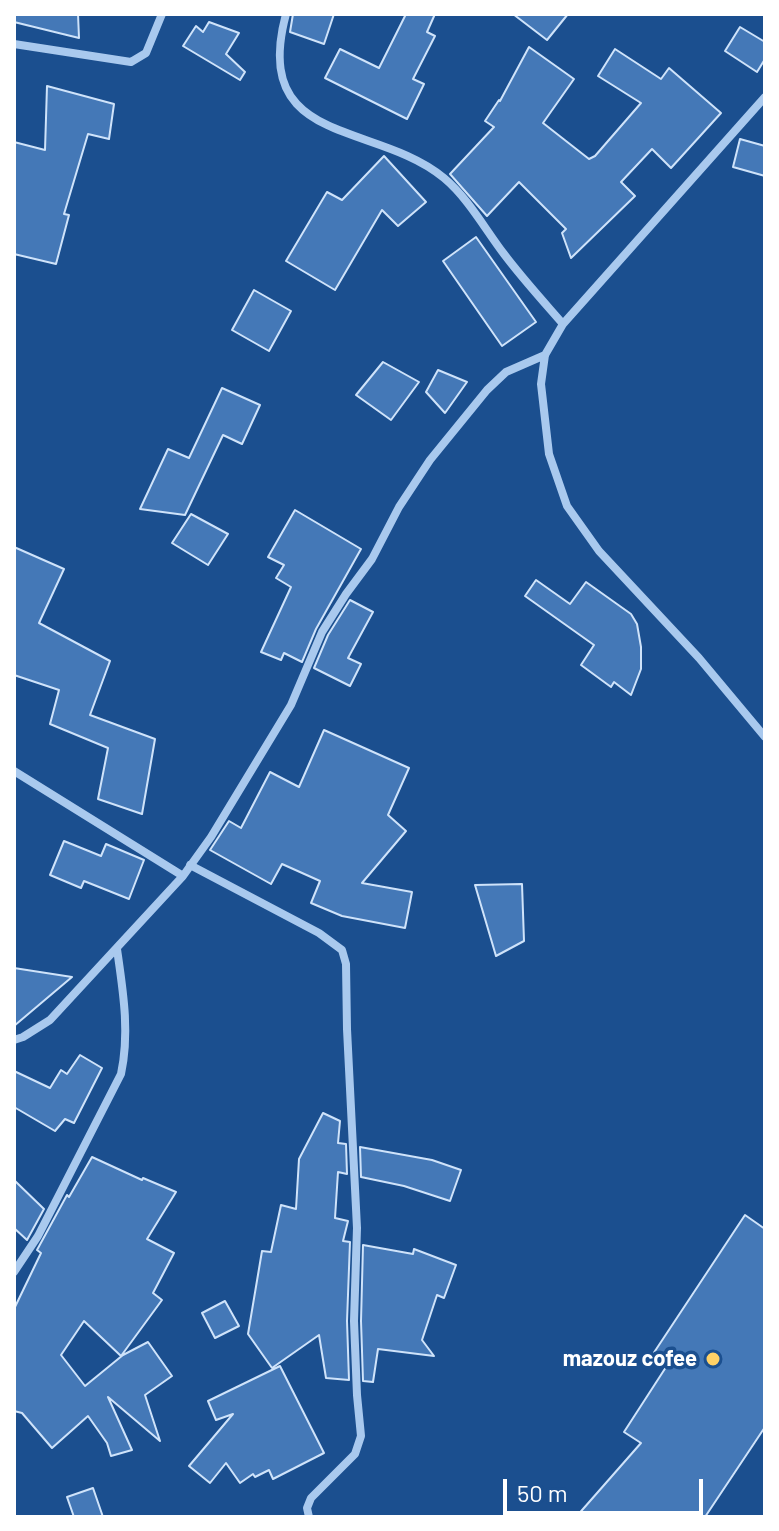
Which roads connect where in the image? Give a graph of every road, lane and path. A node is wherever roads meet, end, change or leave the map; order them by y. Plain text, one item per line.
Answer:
1 (162, 14) edge
2 (286, 14) edge
3 (14, 44) edge
4 (765, 97) edge
5 (563, 324) junction
6 (545, 355) junction
7 (765, 737) edge
8 (14, 771) edge
9 (190, 865) junction
10 (183, 876) junction
11 (117, 949) junction
12 (14, 1040) edge
13 (14, 1272) edge
14 (309, 1517) edge

1 - 3 street
2 - 5 street
4 - 5 street
5 - 6 street
6 - 7 street
6 - 9 street
8 - 10 street
9 - 10 street
9 - 14 street
10 - 11 street
11 - 12 street
11 - 13 street

